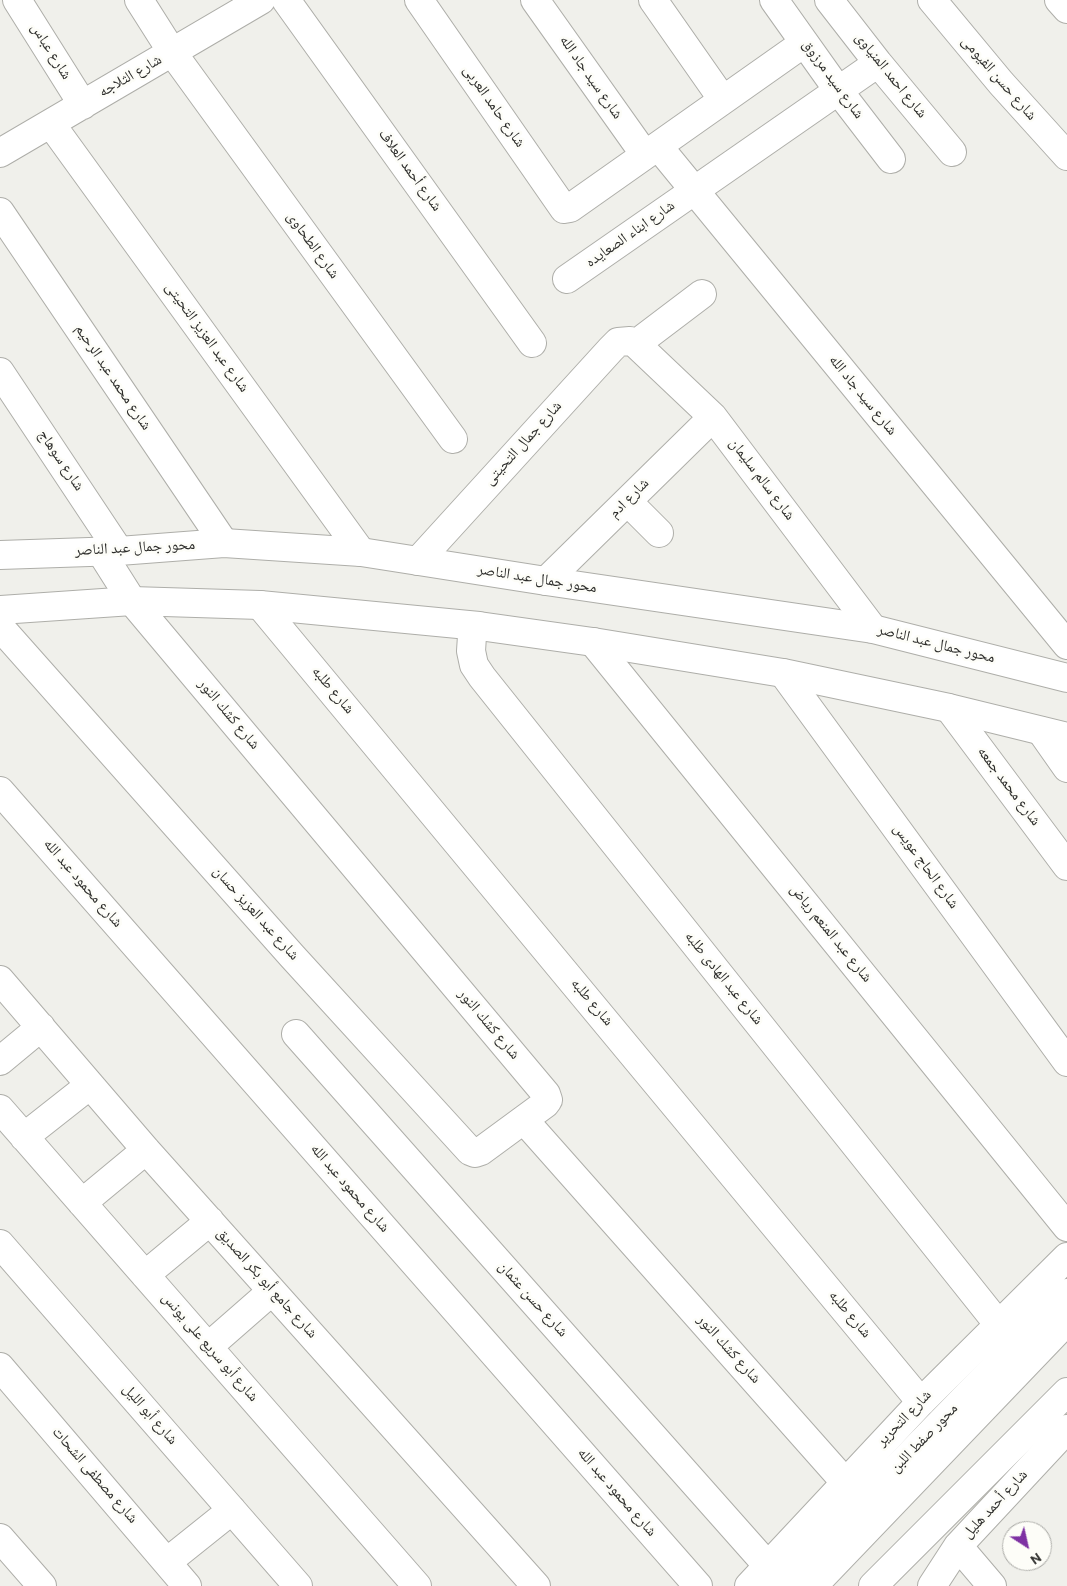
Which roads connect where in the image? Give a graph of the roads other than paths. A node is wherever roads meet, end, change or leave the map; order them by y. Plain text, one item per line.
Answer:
1 (17, 0) edge
2 (139, 0) edge
3 (286, 0) edge
4 (419, 0) edge
5 (535, 0) edge
6 (653, 0) edge
7 (774, 0) edge
8 (829, 0) edge
9 (932, 0) edge
10 (1060, 0) edge
11 (255, 2) edge
12 (1067, 9) edge
13 (804, 42) junction
14 (172, 52) junction
15 (878, 63) junction
16 (838, 90) junction
17 (722, 100) junction
18 (83, 105) junction
19 (51, 124) junction
20 (1, 151) edge
21 (651, 151) junction
22 (952, 152) dead end
23 (1067, 156) edge
24 (891, 158) dead end
25 (694, 190) junction
26 (0, 212) edge
27 (567, 279) dead end
28 (702, 294) dead end
29 (532, 343) dead end
30 (636, 344) junction
31 (0, 372) edge
32 (713, 417) junction
33 (453, 438) dead end
34 (628, 502) junction
35 (659, 533) dead end
36 (224, 543) junction
37 (110, 551) junction
38 (361, 552) junction
39 (0, 555) edge
40 (418, 561) junction
41 (546, 581) junction
42 (132, 601) junction
43 (260, 605) junction
44 (0, 610) edge
45 (479, 626) junction
46 (0, 627) edge
47 (873, 629) junction
48 (593, 642) junction
49 (1067, 645) edge
50 (783, 673) junction
51 (1067, 678) edge
52 (949, 708) junction
53 (1041, 731) junction
54 (1067, 737) edge
55 (1067, 768) edge
56 (0, 791) edge
57 (1067, 866) edge
58 (0, 980) edge
59 (41, 1028) junction
60 (296, 1034) dead end
61 (0, 1061) edge
62 (1067, 1062) edge
63 (90, 1084) junction
64 (0, 1110) edge
65 (524, 1120) junction
66 (24, 1137) junction
67 (146, 1150) junction
68 (82, 1203) junction
69 (210, 1222) junction
70 (1067, 1227) edge
71 (0, 1244) edge
72 (1067, 1257) edge
73 (145, 1275) junction
74 (272, 1291) junction
75 (1067, 1293) edge
76 (1067, 1321) edge
77 (999, 1325) junction
78 (208, 1347) junction
79 (0, 1367) edge
80 (1067, 1392) edge
81 (921, 1402) junction
82 (1067, 1429) edge
83 (846, 1482) junction
84 (232, 1510) junction
85 (0, 1538) edge
86 (958, 1546) junction
87 (167, 1562) junction
88 (775, 1576) edge
89 (42, 1586) edge
90 (187, 1586) edge
91 (298, 1586) edge
92 (417, 1586) edge
93 (536, 1586) edge
94 (698, 1586) edge
95 (749, 1586) edge
96 (813, 1586) edge
97 (873, 1586) edge
98 (932, 1586) edge
99 (992, 1586) edge

1 - 18 street, شارع عباس
2 - 14 street, شارع الطحاوى
3 - 29 street, شارع أحمد العلاف
4 - 21 street, شارع حامد العربى
5 - 21 street, شارع سيد جاد الله
6 - 17 street
7 - 13 street, شارع سيد مرزوق
8 - 15 street, شارع احمد المنياوى
9 - 23 street, شارع حسن الفيومى
10 - 12 street
11 - 14 street, شارع الثلاجه
13 - 16 street, شارع سيد مرزوق
13 - 17 street
14 - 18 street, شارع الثلاجه
14 - 33 street, شارع الطحاوى
15 - 16 street, شارع ابناء الصعايده
15 - 22 street, شارع احمد المنياوى
16 - 24 street, شارع سيد مرزوق
16 - 25 street, شارع ابناء الصعايده
17 - 21 street
18 - 19 street, شارع الثلاجه
19 - 20 street, شارع الثلاجه
19 - 38 street, شارع عبد العزيز التحيتى
21 - 25 street, شارع سيد جاد الله
25 - 27 street, شارع ابناء الصعايده
25 - 49 street, شارع سيد جاد الله
26 - 36 street, شارع محمد عبد الرحيم
28 - 30 street
30 - 32 street, شارع سالم سليمان
30 - 40 street, شارع جمال التحيتى
31 - 37 street, شارع سوهاج
32 - 34 street, شارع ادم
32 - 47 street, شارع سالم سليمان
34 - 35 street
34 - 41 street, شارع ادم
36 - 37 street, محور جمال عبد الناصر
36 - 38 street, محور جمال عبد الناصر
37 - 39 street, محور جمال عبد الناصر
37 - 42 street, شارع كشك النور
38 - 40 street, محور جمال عبد الناصر
40 - 41 street, محور جمال عبد الناصر
41 - 47 street, محور جمال عبد الناصر
42 - 43 street
42 - 44 street
42 - 65 street, شارع كشك النور
43 - 45 street
43 - 81 street, شارع طلبه
45 - 48 street
45 - 77 street, شارع عبد الهادى طلبه
46 - 65 street, شارع عبد العزيز حسان
47 - 51 street, محور جمال عبد الناصر
48 - 50 street
48 - 70 street, شارع عبد المنعم رياض
50 - 52 street
50 - 62 street, شارع الحاج عويس
52 - 53 street
52 - 57 street, شارع محمد جمعه
53 - 54 street
53 - 55 street
56 - 94 street, شارع محمود عبد الله
58 - 59 street, شارع جامع أبو بكر الصديق
59 - 61 street
59 - 63 street, شارع جامع أبو بكر الصديق
60 - 88 street, شارع حسن عثمان
63 - 66 street
63 - 67 street, شارع جامع أبو بكر الصديق
64 - 66 street, شارع أبو سريع على يونس
65 - 83 street, شارع كشك النور
66 - 68 street, شارع أبو سريع على يونس
67 - 68 street
67 - 69 street, شارع جامع أبو بكر الصديق
68 - 73 street, شارع أبو سريع على يونس
69 - 73 street
69 - 74 street, شارع جامع أبو بكر الصديق
71 - 84 street, شارع أبو الليل
72 - 77 street, شارع التحرير
73 - 78 street, شارع أبو سريع على يونس
74 - 78 street
74 - 93 street, شارع جامع أبو بكر الصديق
75 - 88 street, محور صفط اللبن
76 - 96 street, محور صفط اللبن
77 - 81 street, شارع التحرير
78 - 92 street, شارع أبو سريع على يونس
79 - 87 street, شارع مصطفى الشحات
80 - 97 street
81 - 83 street, شارع التحرير
82 - 86 street, شارع أحمد هليل
83 - 88 street, شارع التحرير
84 - 87 street
84 - 91 street, شارع أبو الليل
85 - 89 street
86 - 98 street, شارع أحمد هليل
86 - 99 street
87 - 90 street, شارع مصطفى الشحات
88 - 95 street, شارع التحرير

